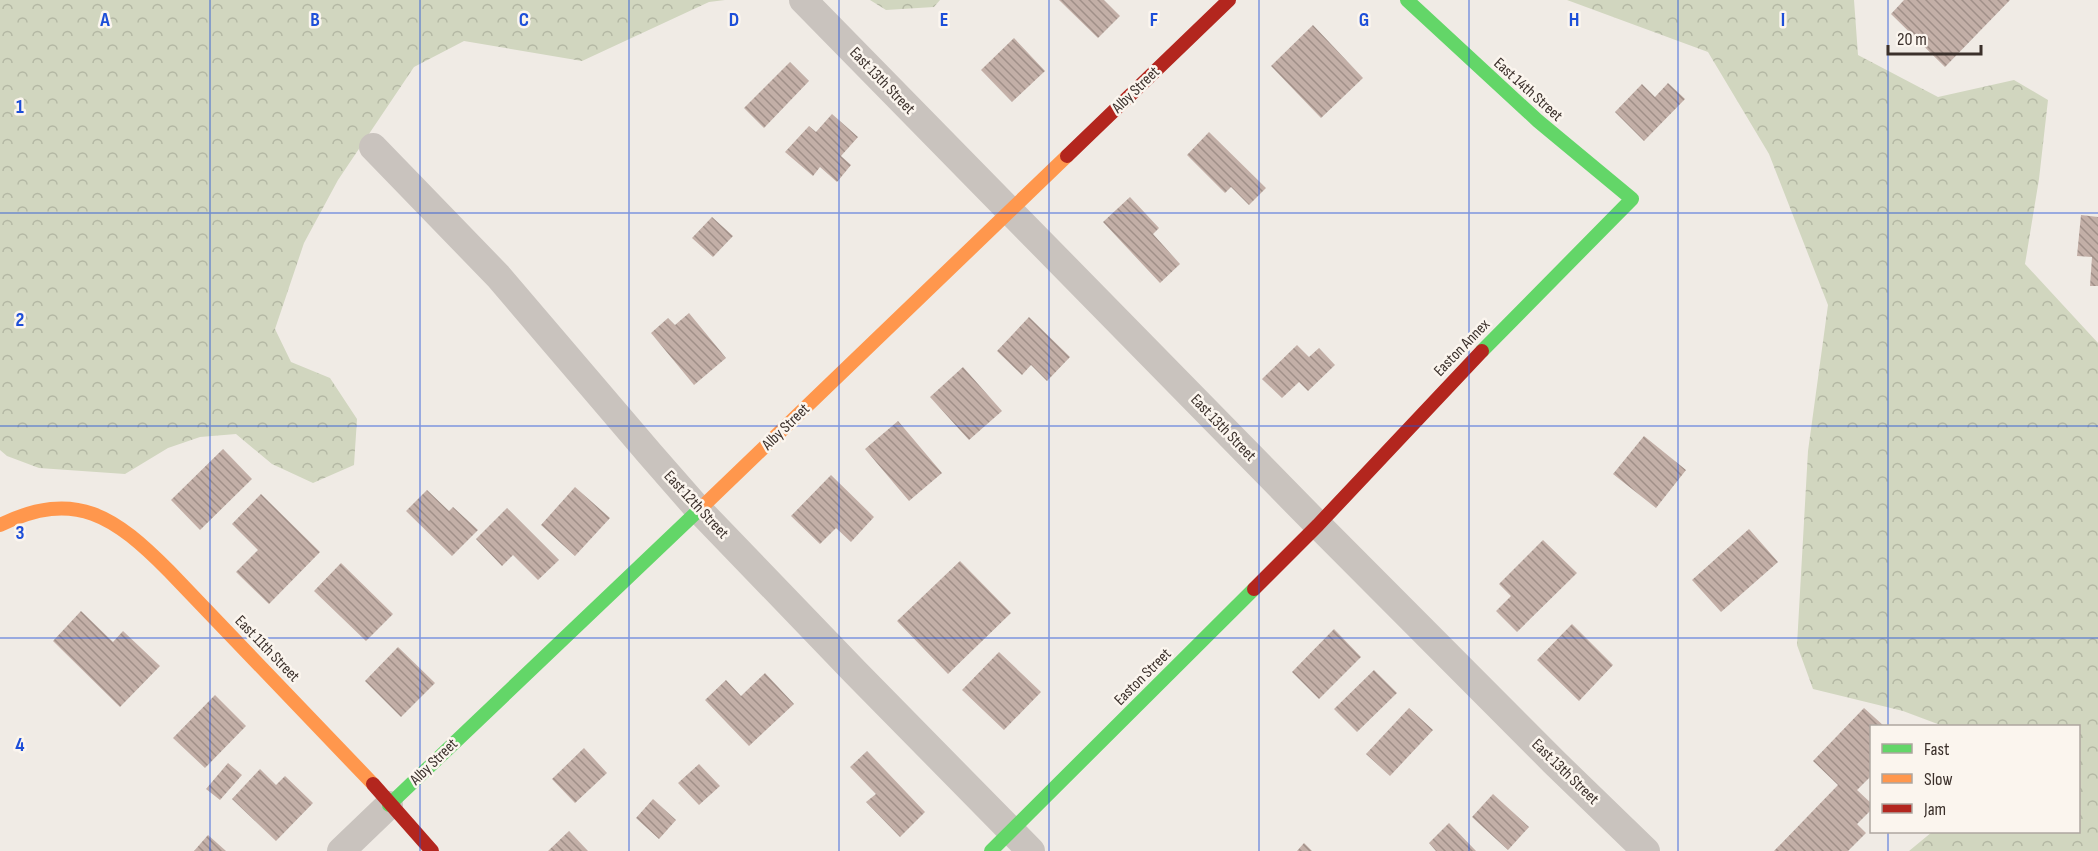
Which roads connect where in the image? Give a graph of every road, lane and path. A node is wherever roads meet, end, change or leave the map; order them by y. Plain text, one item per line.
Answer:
1 (803, 0) edge
2 (1229, 0) edge
3 (1407, 0) edge
4 (373, 147) dead end
5 (1632, 199) joint
6 (1010, 211) junction
7 (699, 510) junction
8 (0, 525) edge
9 (1318, 525) junction
10 (389, 805) junction
11 (1021, 841) edge
12 (1636, 848) edge
13 (341, 851) edge
14 (432, 851) edge
15 (991, 851) edge

1 - 6 street, East 13th Street
2 - 6 street, Alby Street
3 - 5 street, East 14th Street
4 - 7 street, East 12th Street
5 - 9 street, Easton Annex
6 - 7 street, Alby Street
6 - 9 street, East 13th Street
7 - 10 street, Alby Street
7 - 11 street, East 12th Street
8 - 10 street, East 11th Street
9 - 11 street, Easton Street
9 - 12 street, East 13th Street
10 - 13 street, Alby Street
10 - 14 street, East 11th Street
11 - 15 street, Easton Street

